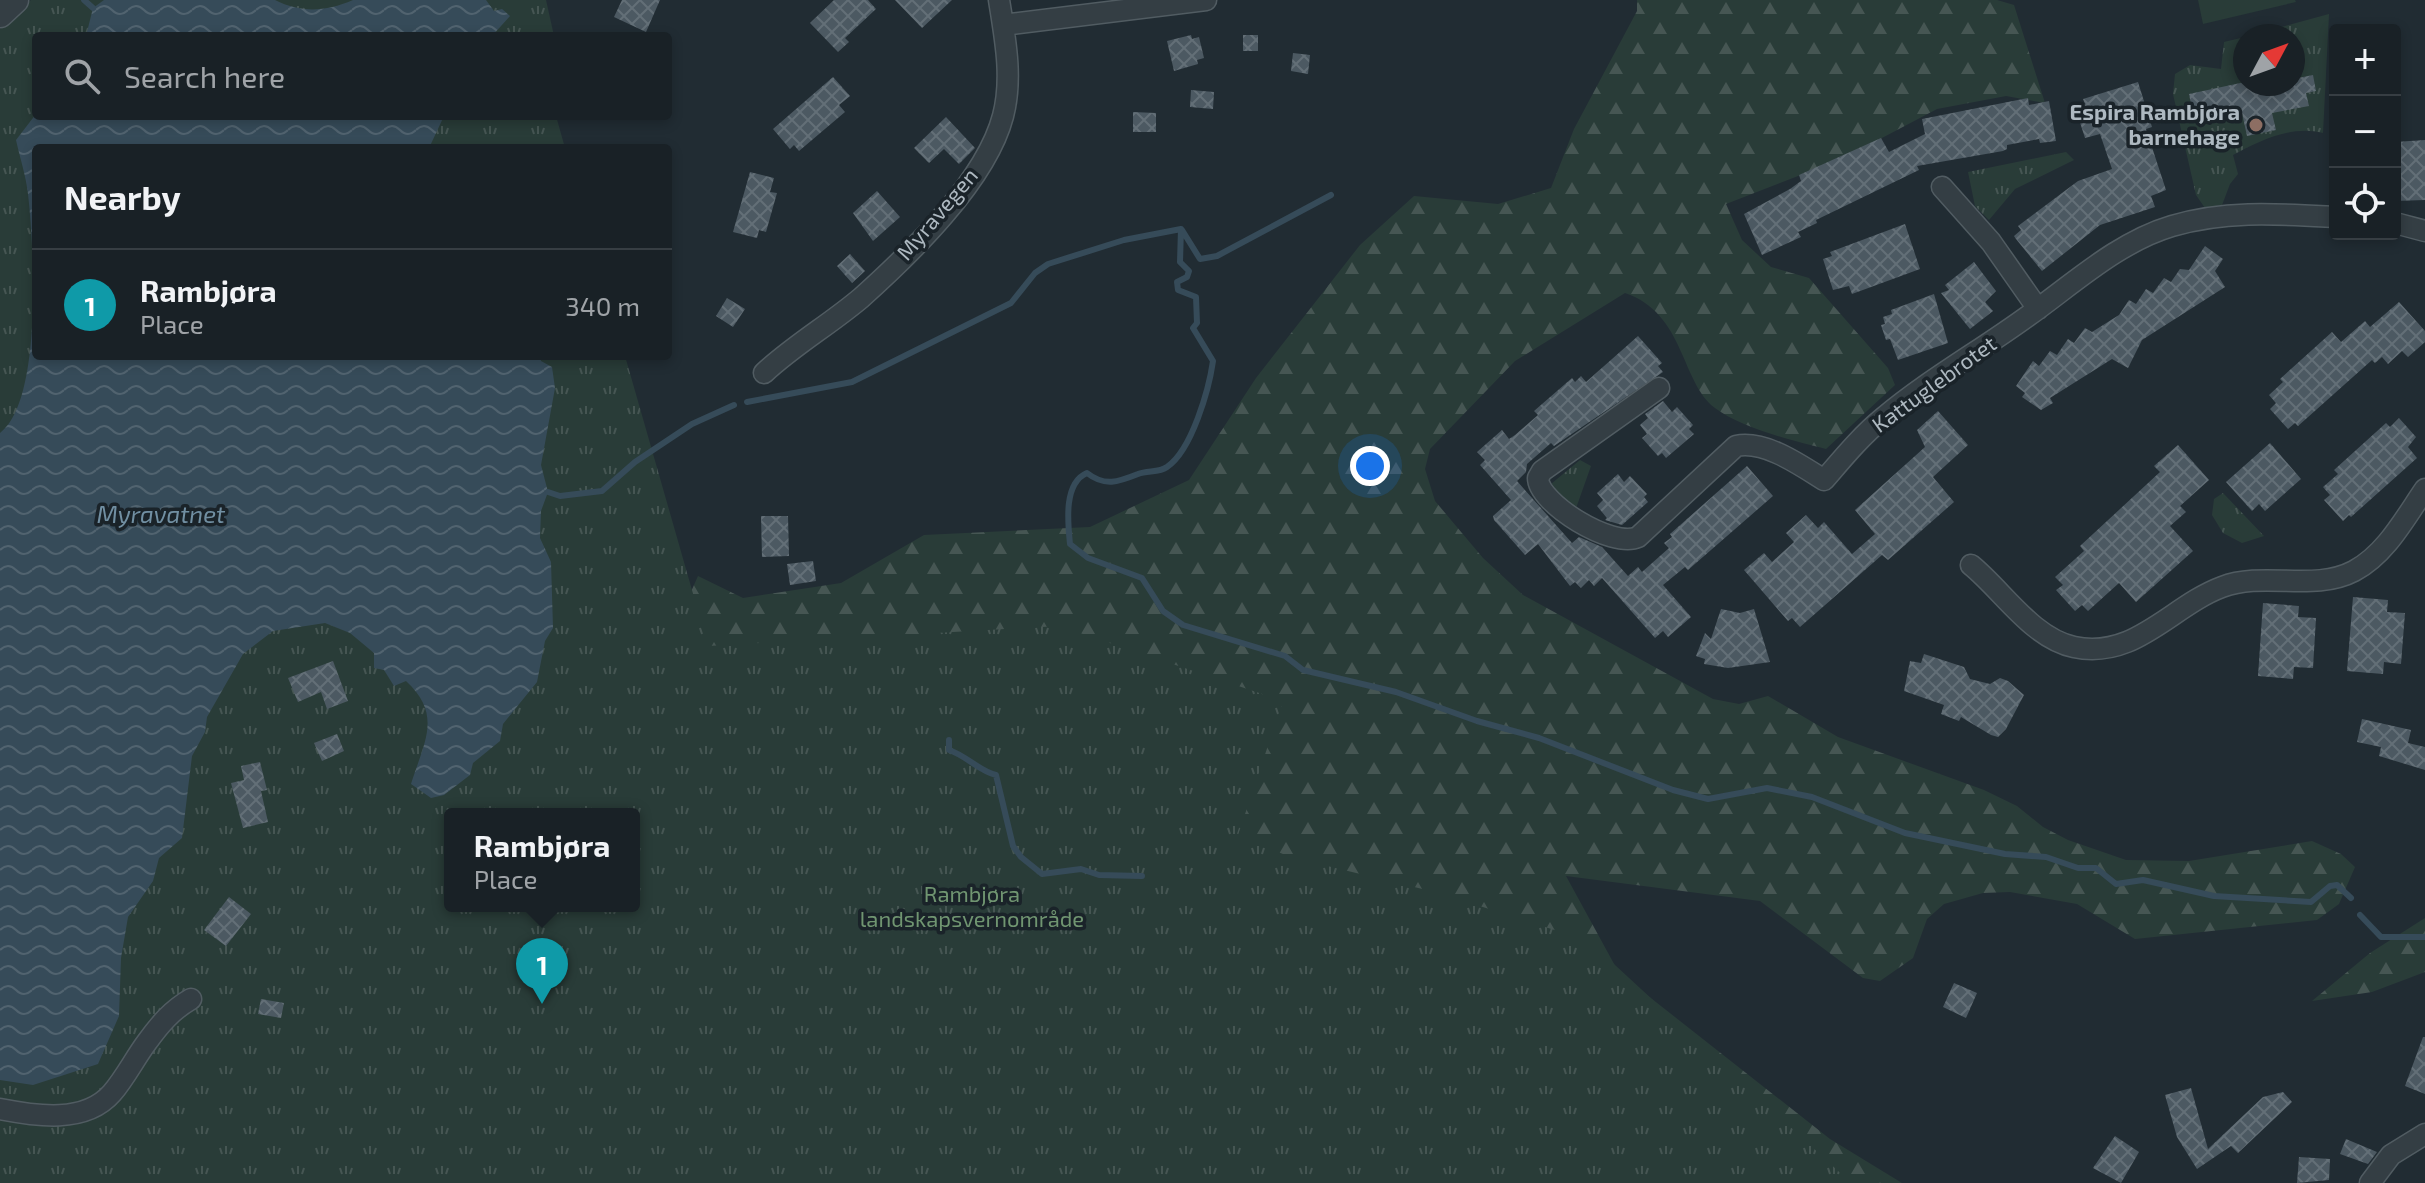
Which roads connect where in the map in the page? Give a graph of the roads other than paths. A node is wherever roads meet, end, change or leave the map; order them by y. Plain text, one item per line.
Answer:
1 (15, 0) edge
2 (999, 0) edge
3 (1206, 0) edge
4 (0, 14) edge
5 (1003, 25) junction
6 (1942, 187) dead end
7 (2329, 217) edge
8 (2401, 225) edge
9 (2425, 231) edge
10 (2038, 309) junction
11 (764, 373) dead end
12 (1659, 388) dead end
13 (2425, 489) edge
14 (1971, 565) dead end
15 (191, 999) dead end
16 (0, 1109) edge
17 (2425, 1134) edge
18 (2370, 1183) edge

1 - 4 street
2 - 5 street, Myravegen
3 - 5 street
5 - 11 street, Myravegen
6 - 10 street
7 - 10 street, Kattuglebrotet
8 - 9 street
10 - 12 street, Kattuglebrotet
13 - 14 street
15 - 16 street
17 - 18 street

